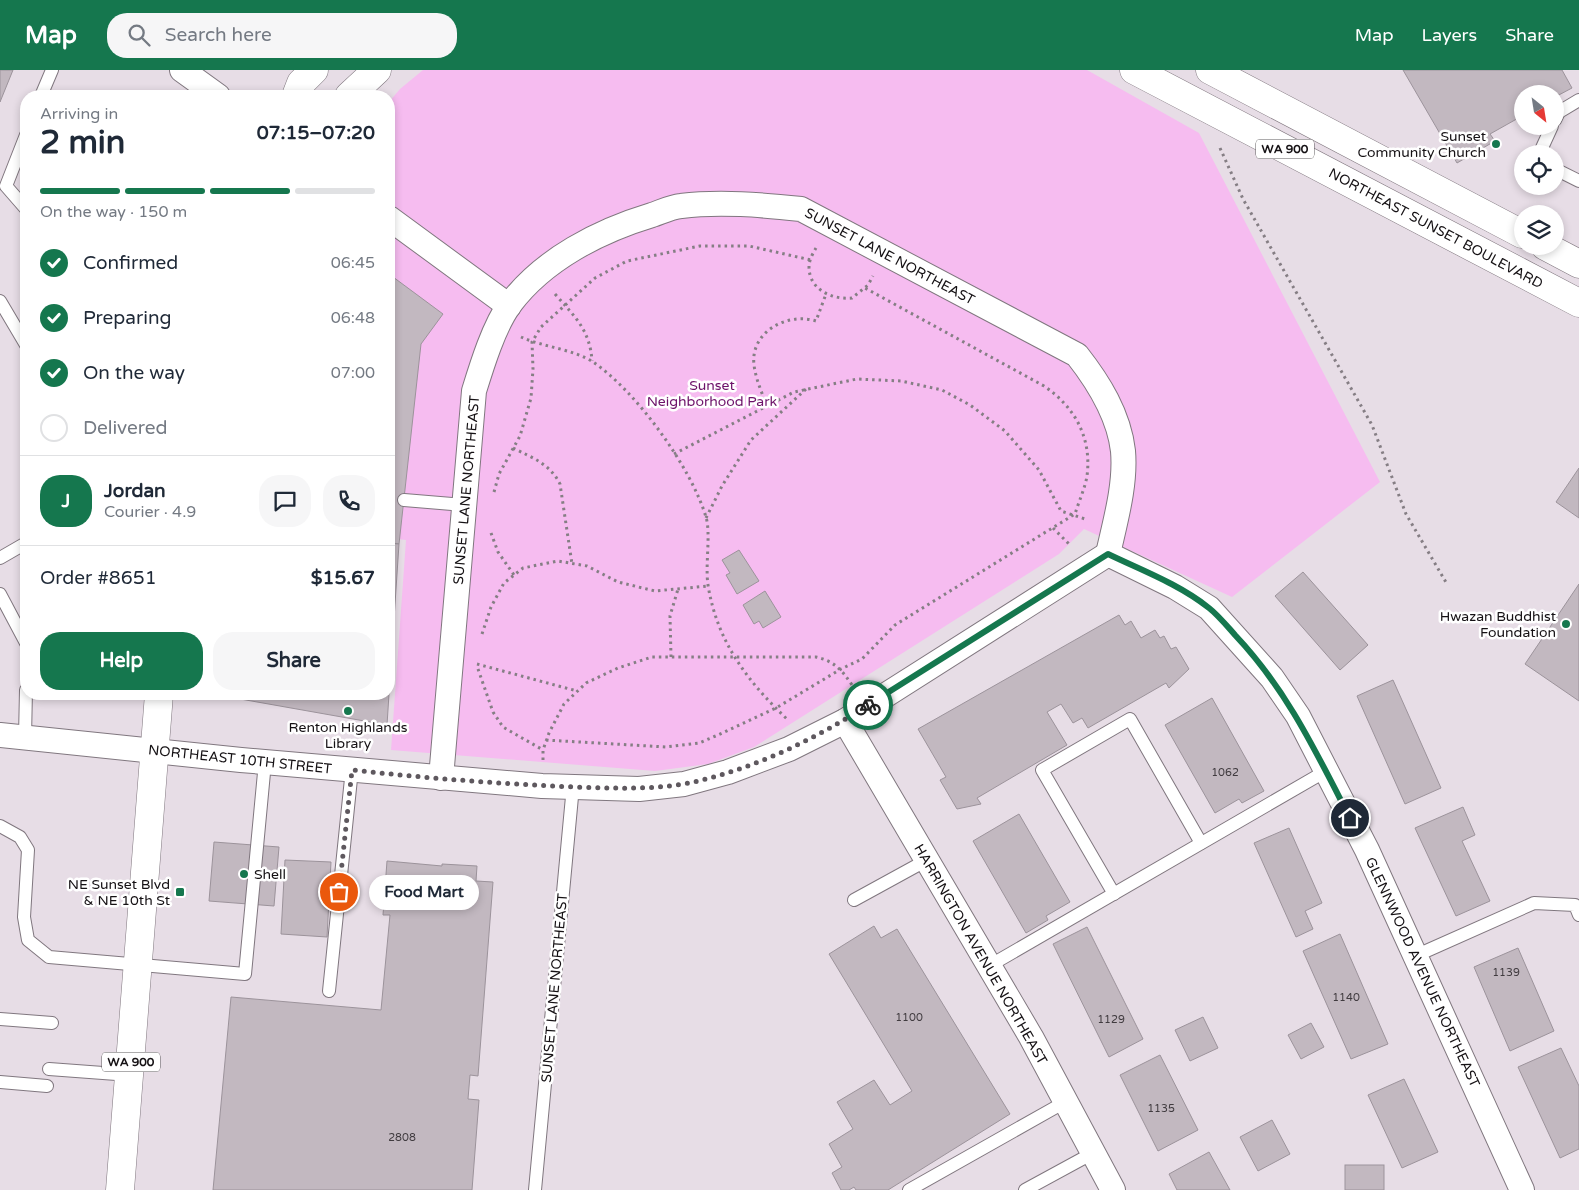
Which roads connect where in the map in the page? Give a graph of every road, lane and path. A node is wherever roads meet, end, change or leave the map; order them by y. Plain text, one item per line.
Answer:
1 (52, 70) edge
2 (182, 70) edge
3 (314, 70) edge
4 (377, 70) edge
5 (1134, 70) edge
6 (1210, 70) edge
7 (44, 90) edge
8 (210, 90) edge
9 (298, 90) edge
10 (355, 90) edge
11 (1579, 100) edge
12 (1201, 106) junction
13 (1564, 109) edge
14 (20, 147) edge
15 (1564, 174) edge
16 (1579, 181) edge
17 (3, 182) edge
18 (20, 202) edge
19 (395, 222) edge
20 (827, 223) junction
21 (1514, 230) edge
22 (885, 254) junction
23 (1562, 255) edge
24 (811, 260) junction
25 (1579, 264) edge
26 (864, 288) junction
27 (551, 290) dead end
28 (826, 294) junction
29 (0, 300) edge
30 (1579, 303) edge
31 (564, 304) junction
32 (509, 306) junction
33 (20, 335) edge
34 (532, 342) junction
35 (592, 361) junction
36 (807, 389) junction
37 (767, 406) junction
38 (513, 448) junction
39 (674, 454) junction
40 (404, 500) dead end
41 (492, 500) dead end
42 (464, 504) junction
43 (1075, 514) junction
44 (706, 518) junction
45 (490, 530) dead end
46 (1110, 545) junction
47 (20, 546) edge
48 (0, 558) edge
49 (572, 564) junction
50 (514, 575) junction
51 (1447, 584) dead end
52 (708, 586) junction
53 (678, 589) junction
54 (0, 594) edge
55 (20, 632) edge
56 (481, 637) dead end
57 (478, 655) dead end
58 (734, 656) junction
59 (671, 657) junction
60 (477, 664) junction
61 (841, 668) junction
62 (578, 691) junction
63 (26, 700) edge
64 (158, 700) edge
65 (866, 706) junction
66 (776, 708) junction
67 (845, 721) junction
68 (0, 735) edge
69 (25, 737) junction
70 (546, 740) junction
71 (808, 740) junction
72 (153, 750) junction
73 (543, 750) junction
74 (265, 762) junction
75 (352, 770) junction
76 (1326, 771) junction
77 (441, 778) junction
78 (542, 786) junction
79 (573, 786) junction
80 (0, 826) edge
81 (1202, 843) junction
82 (926, 860) junction
83 (1114, 894) junction
84 (854, 900) dead end
85 (1578, 908) edge
86 (1415, 956) junction
87 (138, 964) junction
88 (989, 966) junction
89 (329, 990) dead end
90 (0, 1019) edge
91 (52, 1023) dead end
92 (49, 1069) dead end
93 (130, 1075) junction
94 (0, 1082) edge
95 (48, 1086) dead end
96 (1066, 1102) junction
97 (1093, 1153) junction
98 (120, 1190) edge
99 (535, 1190) edge
100 (909, 1190) edge
101 (1025, 1190) edge
102 (1113, 1190) edge
103 (1522, 1190) edge

1 - 7 lane
2 - 8 street
3 - 9 main road
4 - 10 main road
5 - 12 main road, NORTHEAST SUNSET BOULEVARD / WA 900
6 - 21 main road, WA 900
11 - 13 lane
12 - 30 main road, NORTHEAST SUNSET BOULEVARD / WA 900
12 - 51 path
14 - 17 lane
15 - 16 lane
17 - 18 lane
19 - 32 street
20 - 22 street, SUNSET LANE NORTHEAST
20 - 24 path
20 - 32 street, SUNSET LANE NORTHEAST
22 - 26 path
22 - 46 street, SUNSET LANE NORTHEAST
23 - 25 main road
24 - 28 path
24 - 31 path
26 - 28 path
26 - 43 path
27 - 31 path
28 - 37 path
29 - 33 lane
31 - 34 path
31 - 35 path
32 - 42 street, SUNSET LANE NORTHEAST
34 - 35 path
34 - 38 path
35 - 39 path
36 - 37 path
36 - 43 path
36 - 44 path
37 - 39 path
38 - 41 path
38 - 49 path
39 - 44 path
40 - 42 lane
42 - 77 street, SUNSET LANE NORTHEAST
43 - 46 path
43 - 61 path
44 - 52 path
45 - 50 path
46 - 65 street, NORTHEAST 10TH STREET
46 - 76 street, GLENNWOOD AVENUE NORTHEAST
47 - 48 lane
49 - 50 path
49 - 53 path
50 - 56 path
52 - 53 path
52 - 58 path
53 - 59 path
54 - 55 lane
57 - 60 path
58 - 59 path
58 - 61 path
58 - 66 path
59 - 62 path
60 - 62 path
60 - 73 path
61 - 65 path
61 - 66 path
62 - 70 path
63 - 69 lane
64 - 72 main road, WA 900
65 - 67 street, NORTHEAST 10TH STREET
66 - 70 path
66 - 71 path
67 - 71 street, NORTHEAST 10TH STREET
67 - 82 street, HARRINGTON AVENUE NORTHEAST
68 - 69 street, NORTHEAST 10TH STREET
69 - 72 street, NORTHEAST 10TH STREET
70 - 73 path
71 - 79 street, NORTHEAST 10TH STREET
72 - 74 street, NORTHEAST 10TH STREET
72 - 87 main road, WA 900
73 - 78 path
74 - 75 street, NORTHEAST 10TH STREET
74 - 87 lane
75 - 77 street, NORTHEAST 10TH STREET
75 - 89 lane
76 - 81 lane
76 - 86 street, GLENNWOOD AVENUE NORTHEAST
77 - 78 street, NORTHEAST 10TH STREET
78 - 79 street, NORTHEAST 10TH STREET
79 - 99 lane, SUNSET LANE NORTHEAST
80 - 87 lane
81 - 83 lane
81 - 83 lane
82 - 84 lane
82 - 88 street, HARRINGTON AVENUE NORTHEAST
83 - 88 lane
85 - 86 lane
86 - 103 street, GLENNWOOD AVENUE NORTHEAST
87 - 93 main road, WA 900
88 - 96 street, HARRINGTON AVENUE NORTHEAST
90 - 91 lane
92 - 93 lane
93 - 98 main road, WA 900
94 - 95 lane
96 - 97 street, HARRINGTON AVENUE NORTHEAST
96 - 100 lane
97 - 101 lane
97 - 102 street, HARRINGTON AVENUE NORTHEAST

